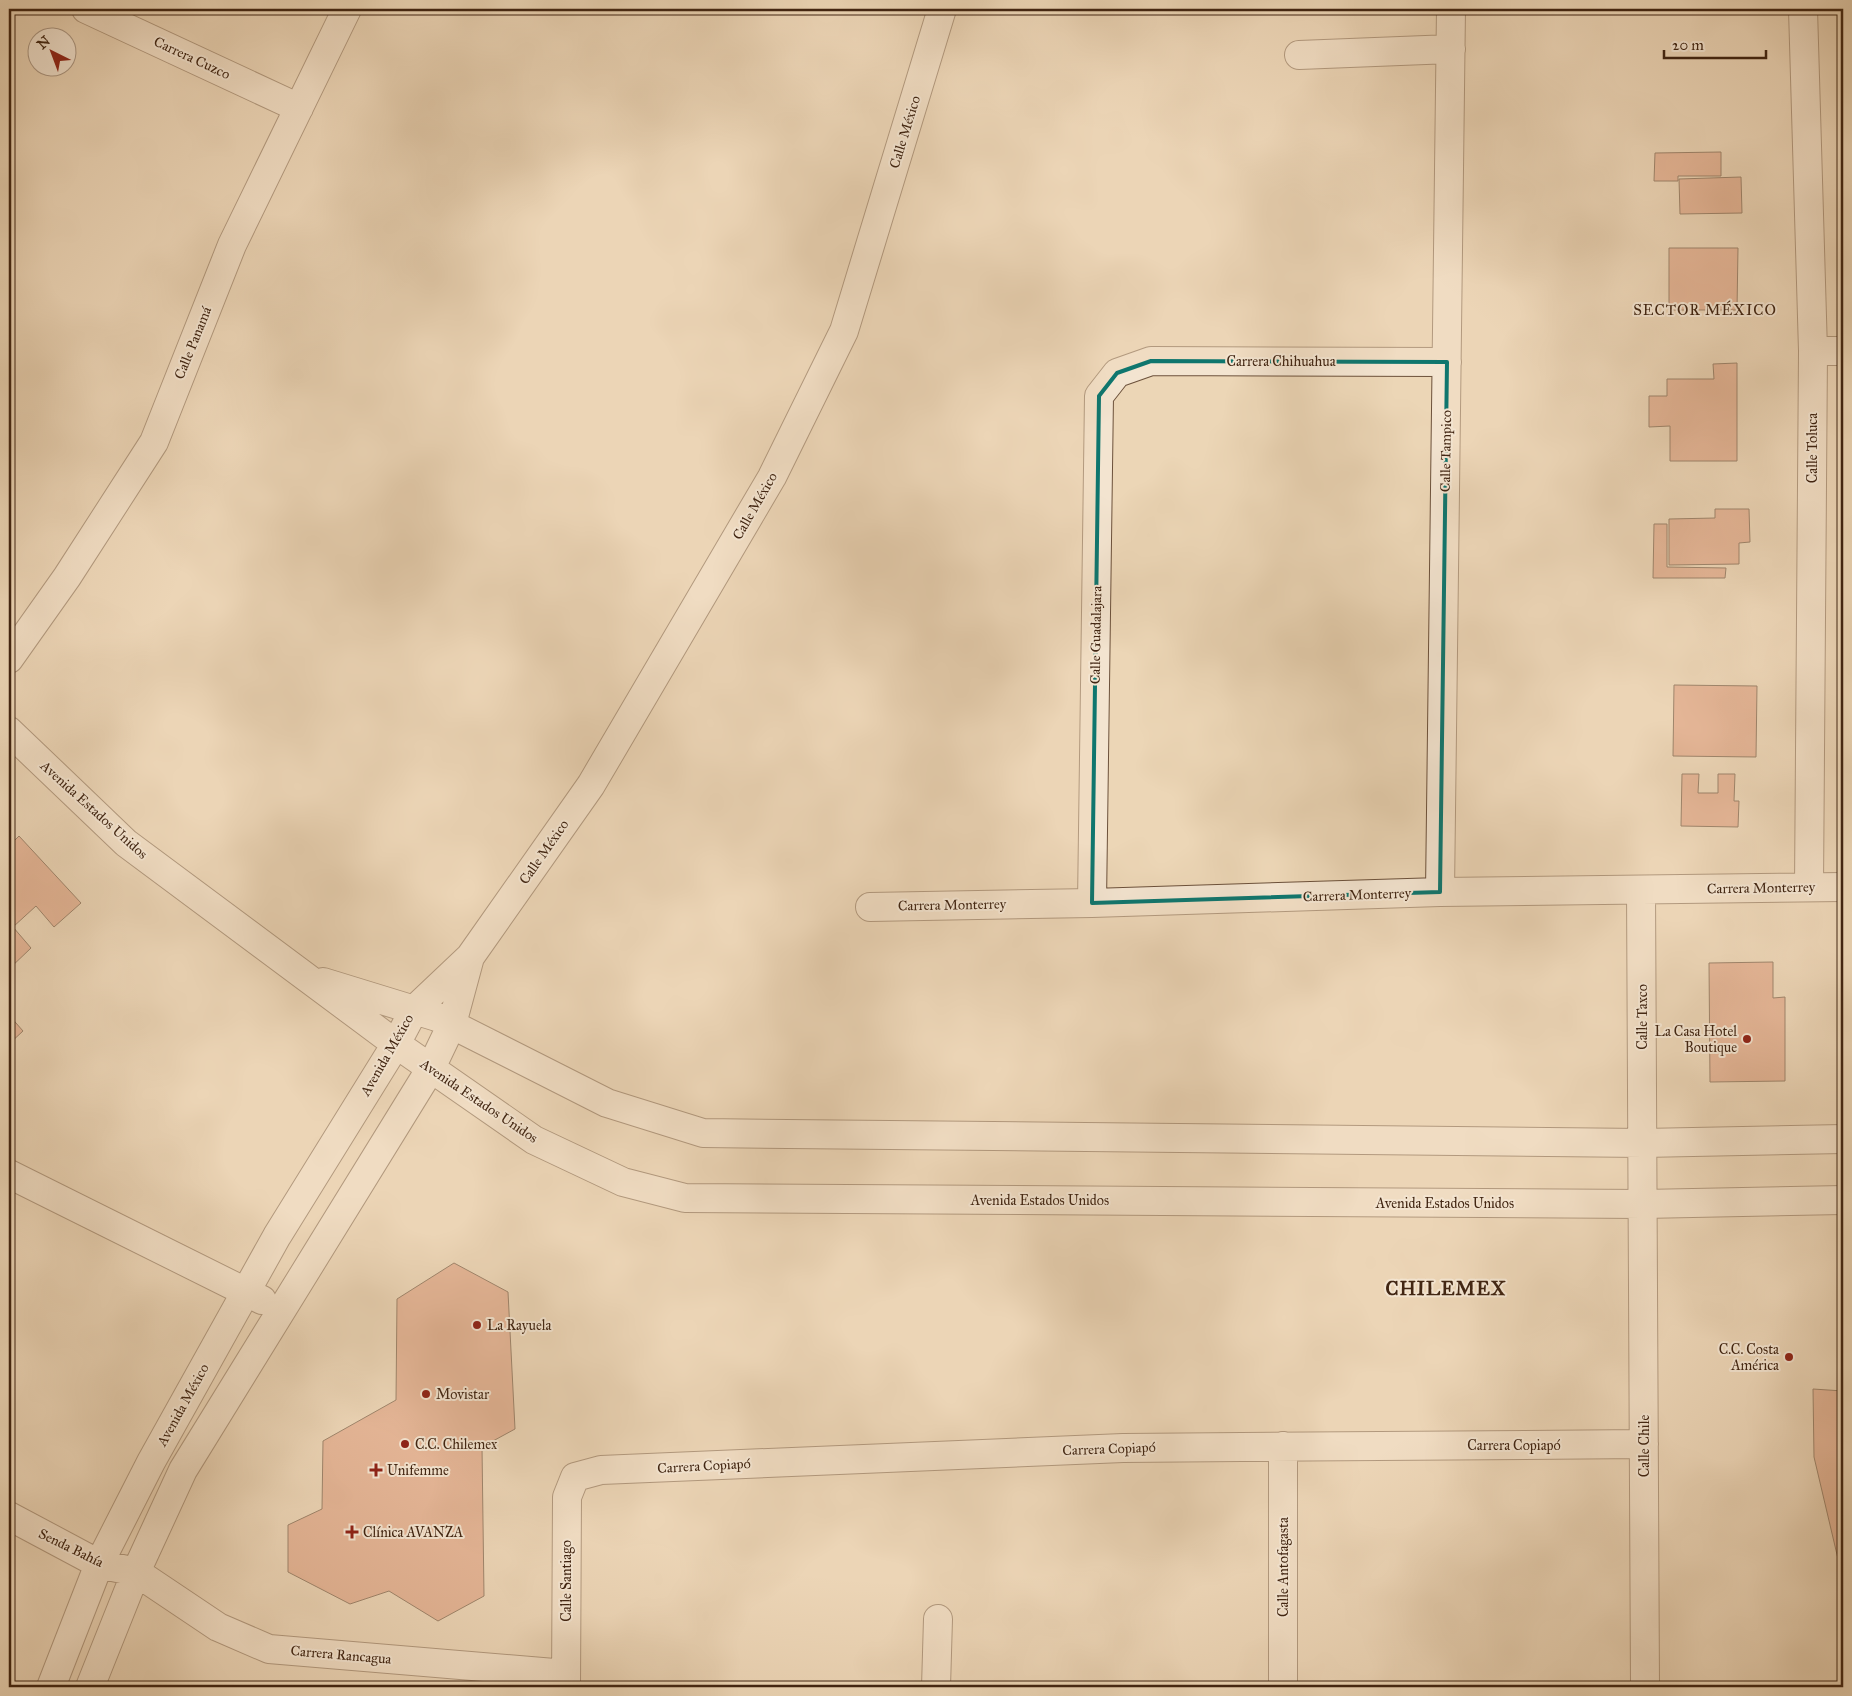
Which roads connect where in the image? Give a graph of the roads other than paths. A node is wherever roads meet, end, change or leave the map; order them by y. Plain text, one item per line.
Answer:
1 (86, 9) edge
2 (347, 9) edge
3 (942, 9) edge
4 (1451, 9) edge
5 (1803, 9) edge
6 (1451, 49) junction
7 (1298, 55) dead end
8 (299, 108) junction
9 (1813, 351) junction
10 (1843, 351) edge
11 (1447, 362) junction
12 (1117, 373) joint
13 (9, 659) edge
14 (9, 731) edge
15 (1809, 887) junction
16 (1843, 887) edge
17 (1641, 890) junction
18 (1440, 892) junction
19 (1092, 903) junction
20 (870, 907) dead end
21 (470, 957) junction
22 (301, 976) junction
23 (414, 1010) junction
24 (452, 1024) junction
25 (396, 1044) junction
26 (431, 1068) junction
27 (1843, 1139) edge
28 (1642, 1143) junction
29 (9, 1174) edge
30 (1843, 1200) edge
31 (1643, 1204) junction
32 (245, 1292) junction
33 (281, 1309) junction
34 (1644, 1444) junction
35 (1283, 1446) junction
36 (575, 1477) joint
37 (9, 1516) edge
38 (99, 1564) junction
39 (136, 1572) junction
40 (938, 1619) dead end
41 (566, 1681) edge
42 (51, 1687) edge
43 (90, 1687) edge
44 (936, 1687) edge
45 (1284, 1687) edge
46 (1645, 1687) edge

1 - 8 street, Carrera Cuzco
2 - 8 street, Calle Panamá
3 - 21 street, Calle México
4 - 6 street, Calle Tampico
5 - 9 street, Calle Toluca
6 - 7 street
6 - 11 street, Calle Tampico
8 - 13 street, Calle Panamá
9 - 10 street
9 - 15 street, Calle Toluca
11 - 12 street, Carrera Chihuahua
11 - 18 street, Calle Tampico
12 - 19 street, Calle Guadalajara
14 - 22 street, Avenida Estados Unidos
15 - 16 street, Carrera Monterrey
15 - 17 street, Carrera Monterrey
17 - 18 street, Carrera Monterrey
17 - 28 street, Calle Taxco
18 - 19 street, Carrera Monterrey
19 - 20 street, Carrera Monterrey
21 - 23 street, Avenida México
21 - 24 street
22 - 23 street, Avenida Estados Unidos
22 - 25 street, Avenida Estados Unidos
23 - 24 street, Avenida Estados Unidos
23 - 25 street, Avenida México
24 - 26 street
24 - 28 street, Avenida Estados Unidos
25 - 26 street, Avenida Estados Unidos
25 - 32 street, Avenida México
26 - 31 street, Avenida Estados Unidos
26 - 33 street
27 - 28 street, Avenida Estados Unidos
28 - 31 street, Calle Taxco
29 - 32 street
30 - 31 street, Avenida Estados Unidos
31 - 34 street, Calle Chile
32 - 33 street
32 - 38 street, Avenida México
33 - 39 street
34 - 35 street, Carrera Copiapó
34 - 46 street, Calle Chile
35 - 36 street, Carrera Copiapó
35 - 45 street, Calle Antofagasta
36 - 41 street, Calle Santiago
37 - 38 street, Senda Bahía
38 - 39 street, Senda Bahía
38 - 42 street, Avenida México
39 - 41 street, Carrera Rancagua
39 - 43 street
40 - 44 street

